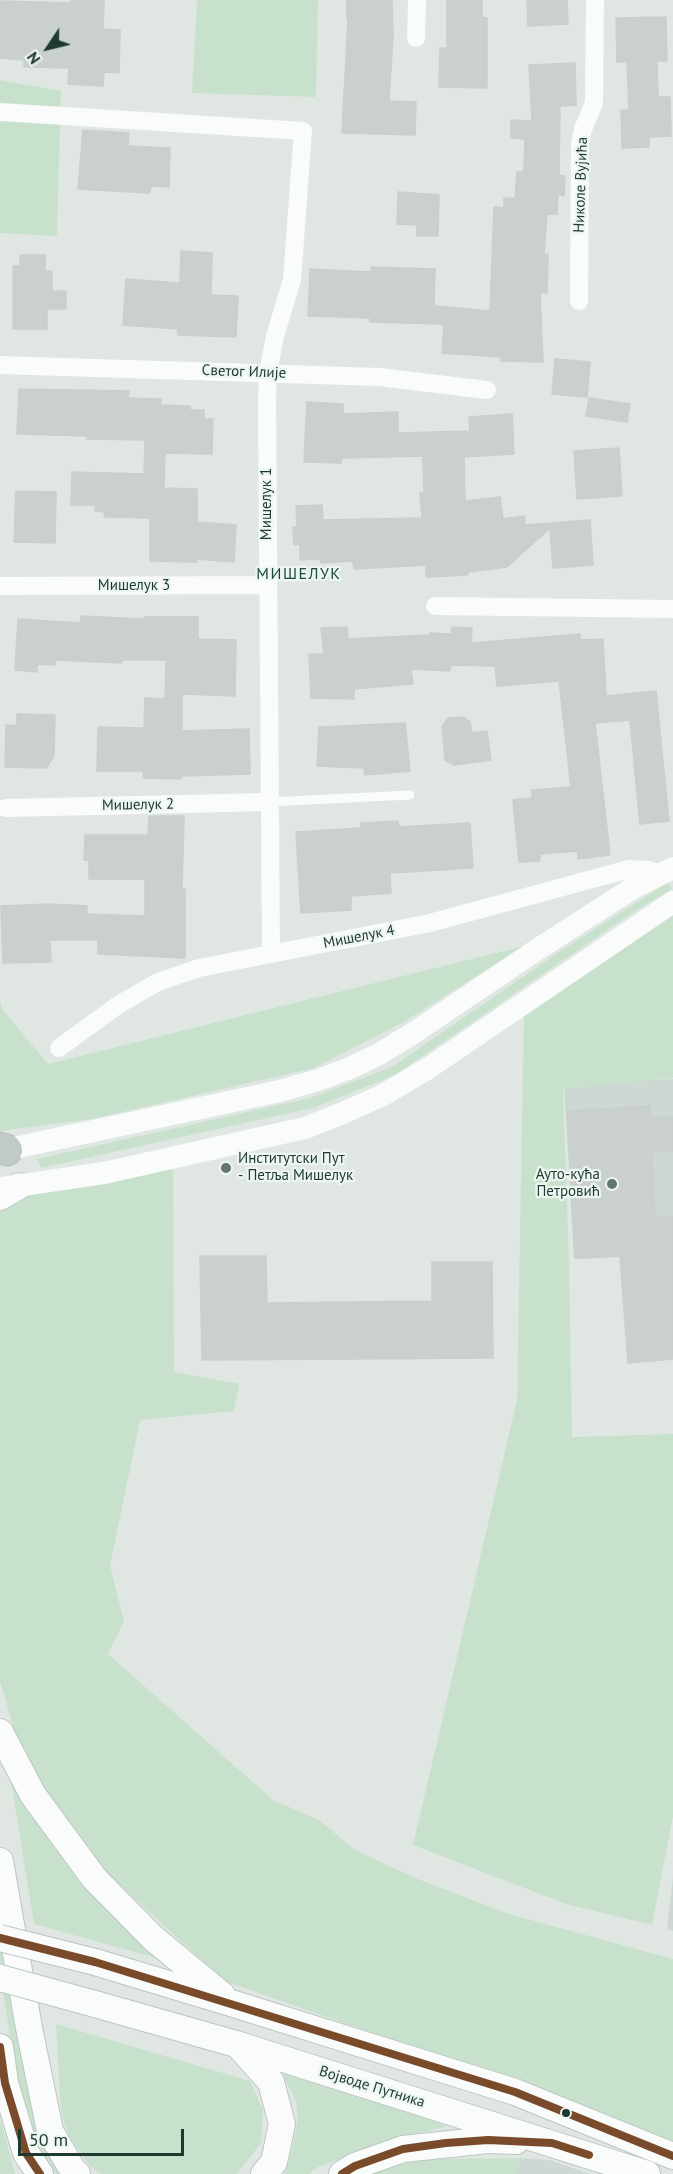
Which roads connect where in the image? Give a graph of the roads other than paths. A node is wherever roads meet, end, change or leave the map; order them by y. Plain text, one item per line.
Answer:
1 (417, 0) edge
2 (595, 0) edge
3 (416, 38) dead end
4 (0, 112) edge
5 (579, 301) dead end
6 (0, 365) edge
7 (268, 372) junction
8 (487, 390) dead end
9 (268, 585) junction
10 (0, 586) edge
11 (435, 606) dead end
12 (673, 609) edge
13 (410, 795) dead end
14 (269, 802) junction
15 (6, 808) dead end
16 (667, 871) edge
17 (673, 902) edge
18 (271, 953) junction
19 (59, 1047) dead end
20 (2, 1150) edge
21 (6, 1190) edge
22 (0, 1732) edge
23 (0, 1861) edge
24 (0, 1938) edge
25 (0, 1978) edge
26 (231, 2003) junction
27 (236, 2044) junction
28 (0, 2047) edge
29 (552, 2143) junction
30 (673, 2156) edge
31 (40, 2174) edge
32 (77, 2174) edge
33 (264, 2174) edge
34 (342, 2174) edge
35 (647, 2174) edge

1 - 3 street
2 - 5 street, Николе Вујића
4 - 7 street, Мишелук 1
6 - 7 street, Светог Илије
7 - 8 street, Светог Илије
7 - 9 street, Мишелук 1
9 - 10 street, Мишелук 3
9 - 14 street, Мишелук 1
11 - 12 street
13 - 14 lane
14 - 15 street, Мишелук 2
14 - 18 street, Мишелук 1
16 - 18 street, Мишелук 4
16 - 20 street
17 - 21 street
18 - 19 street, Мишелук 4
22 - 26 main road
23 - 32 main road
24 - 26 main road, bridge
25 - 27 main road, Војводе Путника, bridge
26 - 30 main road
27 - 29 main road, Војводе Путника
27 - 33 main road
28 - 31 main road
29 - 34 main road
29 - 35 main road, Војводе Путника

